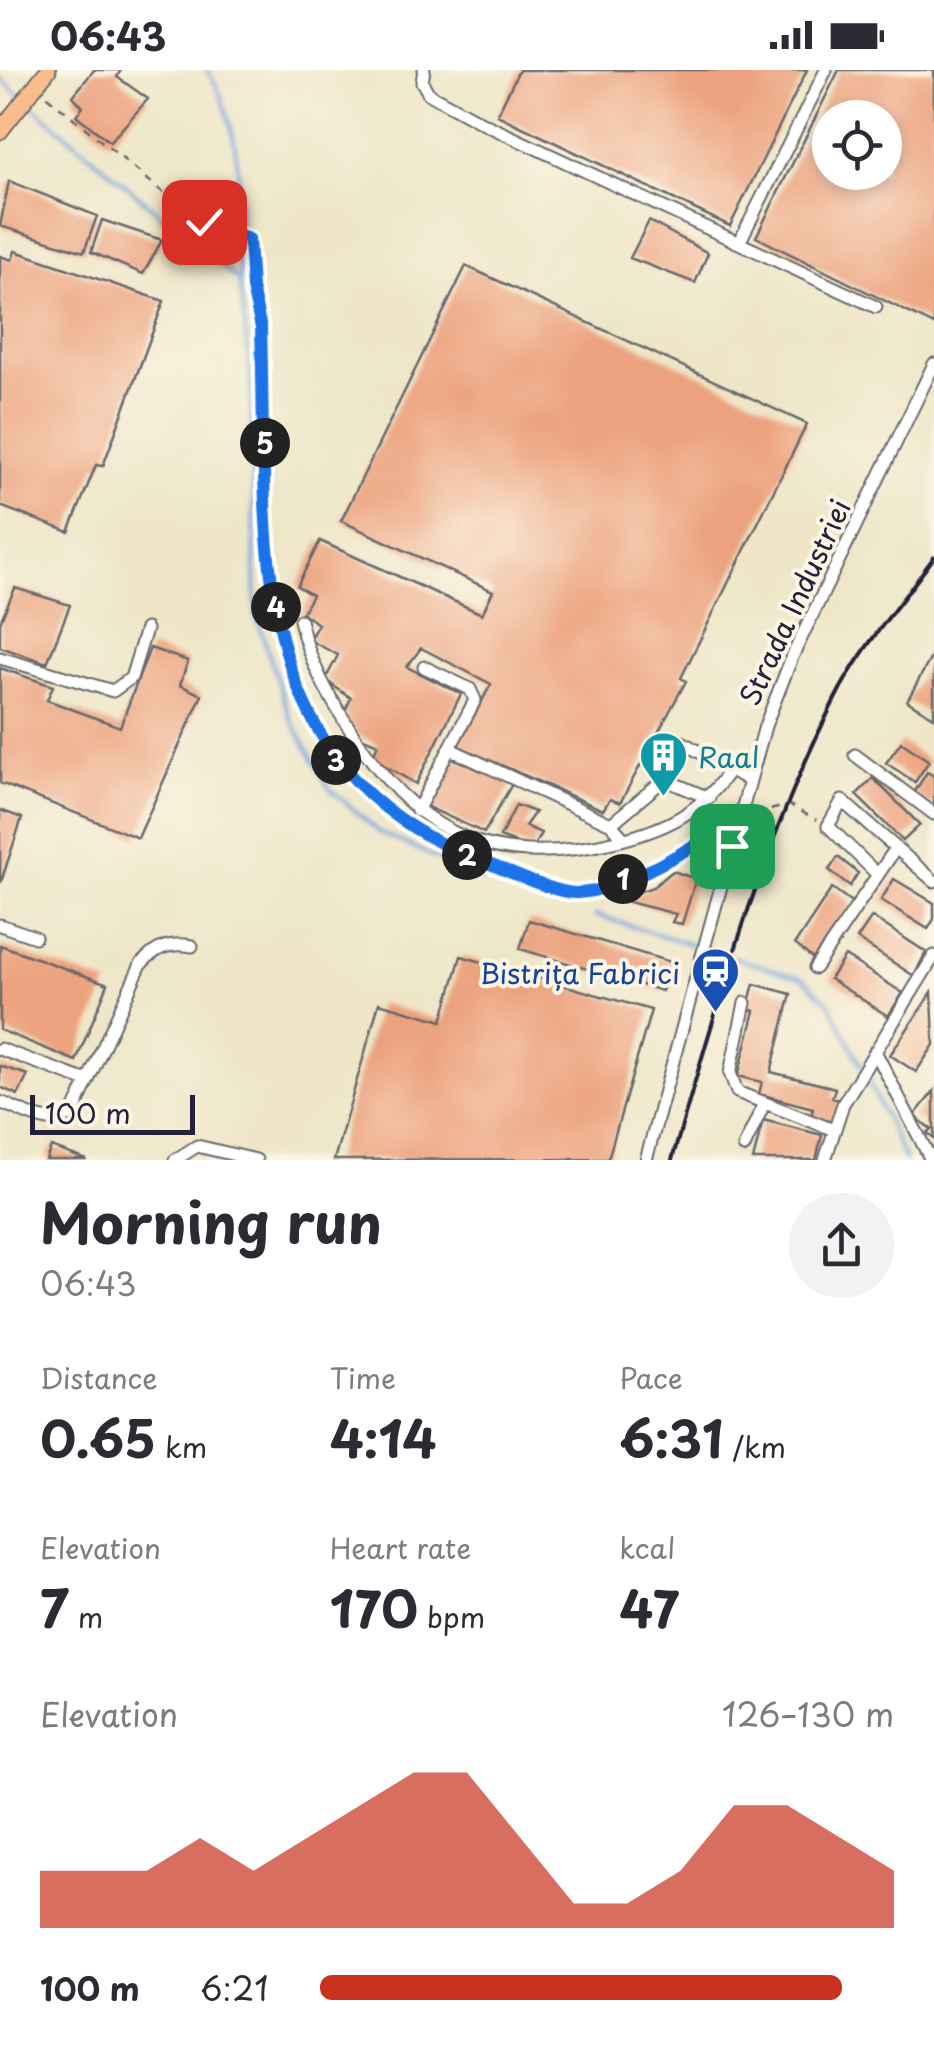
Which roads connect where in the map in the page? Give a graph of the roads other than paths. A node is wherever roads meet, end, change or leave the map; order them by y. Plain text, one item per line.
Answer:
1 (424, 70) edge
2 (826, 70) edge
3 (42, 74) edge
4 (2, 122) edge
5 (740, 241) junction
6 (876, 307) dead end
7 (934, 364) edge
8 (300, 620) dead end
9 (146, 629) dead end
10 (0, 658) edge
11 (424, 667) dead end
12 (682, 742) dead end
13 (450, 748) junction
14 (855, 754) dead end
15 (730, 770) junction
16 (750, 781) junction
17 (709, 798) junction
18 (417, 811) junction
19 (934, 814) edge
20 (612, 824) junction
21 (624, 839) junction
22 (896, 848) junction
23 (877, 874) junction
24 (934, 881) edge
25 (0, 925) edge
26 (35, 937) dead end
27 (192, 946) dead end
28 (934, 956) edge
29 (815, 968) dead end
30 (746, 1003) dead end
31 (0, 1049) edge
32 (872, 1056) junction
33 (88, 1082) junction
34 (0, 1102) edge
35 (763, 1106) junction
36 (834, 1130) junction
37 (744, 1148) dead end
38 (175, 1160) edge
39 (256, 1160) edge
40 (646, 1160) edge
41 (825, 1160) edge
42 (930, 1160) edge

1 - 5 street
2 - 5 street
3 - 4 highway
5 - 6 street
7 - 16 street, Strada Industriei
8 - 18 street
9 - 10 street
11 - 13 street
12 - 15 street
13 - 18 street
13 - 20 street
14 - 19 street
15 - 16 street
15 - 17 street
16 - 40 street, Strada Industriei
17 - 20 street
17 - 21 street
18 - 21 street
20 - 21 street
22 - 23 street
22 - 23 street
22 - 24 street
23 - 29 street
25 - 26 street
27 - 33 street
28 - 32 street
30 - 35 street
31 - 33 street
32 - 36 street
32 - 42 street
33 - 34 street
35 - 36 street
35 - 37 street
36 - 41 street
38 - 39 street

